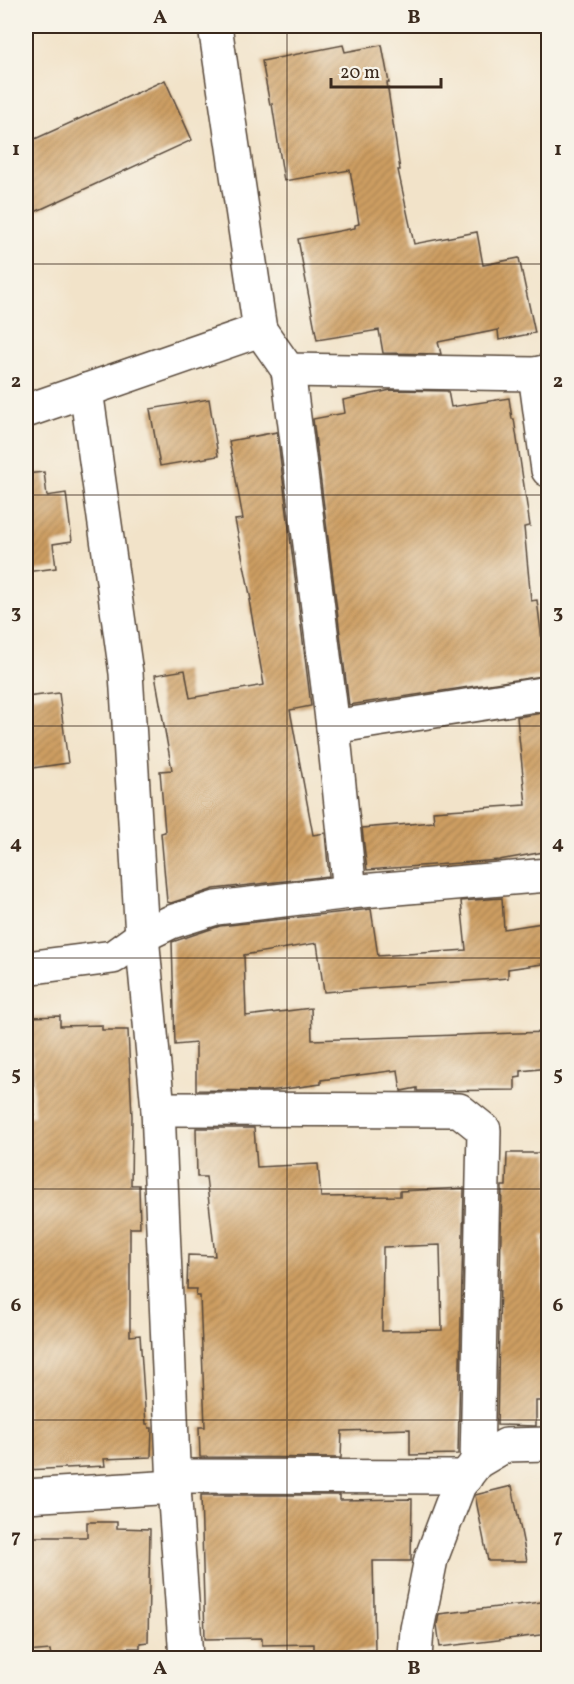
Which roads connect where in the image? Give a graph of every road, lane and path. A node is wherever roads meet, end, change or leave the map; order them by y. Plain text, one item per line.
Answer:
1 (215, 26) edge
2 (261, 330) junction
3 (288, 370) junction
4 (542, 373) edge
5 (86, 390) junction
6 (26, 411) edge
7 (549, 470) edge
8 (549, 693) edge
9 (333, 727) junction
10 (549, 875) edge
11 (350, 892) junction
12 (142, 936) junction
13 (26, 968) edge
14 (158, 1109) junction
15 (549, 1444) edge
16 (471, 1469) junction
17 (174, 1481) junction
18 (26, 1496) edge
19 (186, 1659) edge
20 (415, 1659) edge

1 - 2 street
2 - 3 street
2 - 5 street
3 - 4 street
3 - 9 street
4 - 7 street
5 - 6 street
5 - 12 street
8 - 9 street
9 - 11 street
10 - 11 street
11 - 12 street
12 - 13 street
12 - 14 street
14 - 16 street
14 - 17 street
15 - 16 street
16 - 17 street
16 - 20 street
17 - 18 street
17 - 19 street

